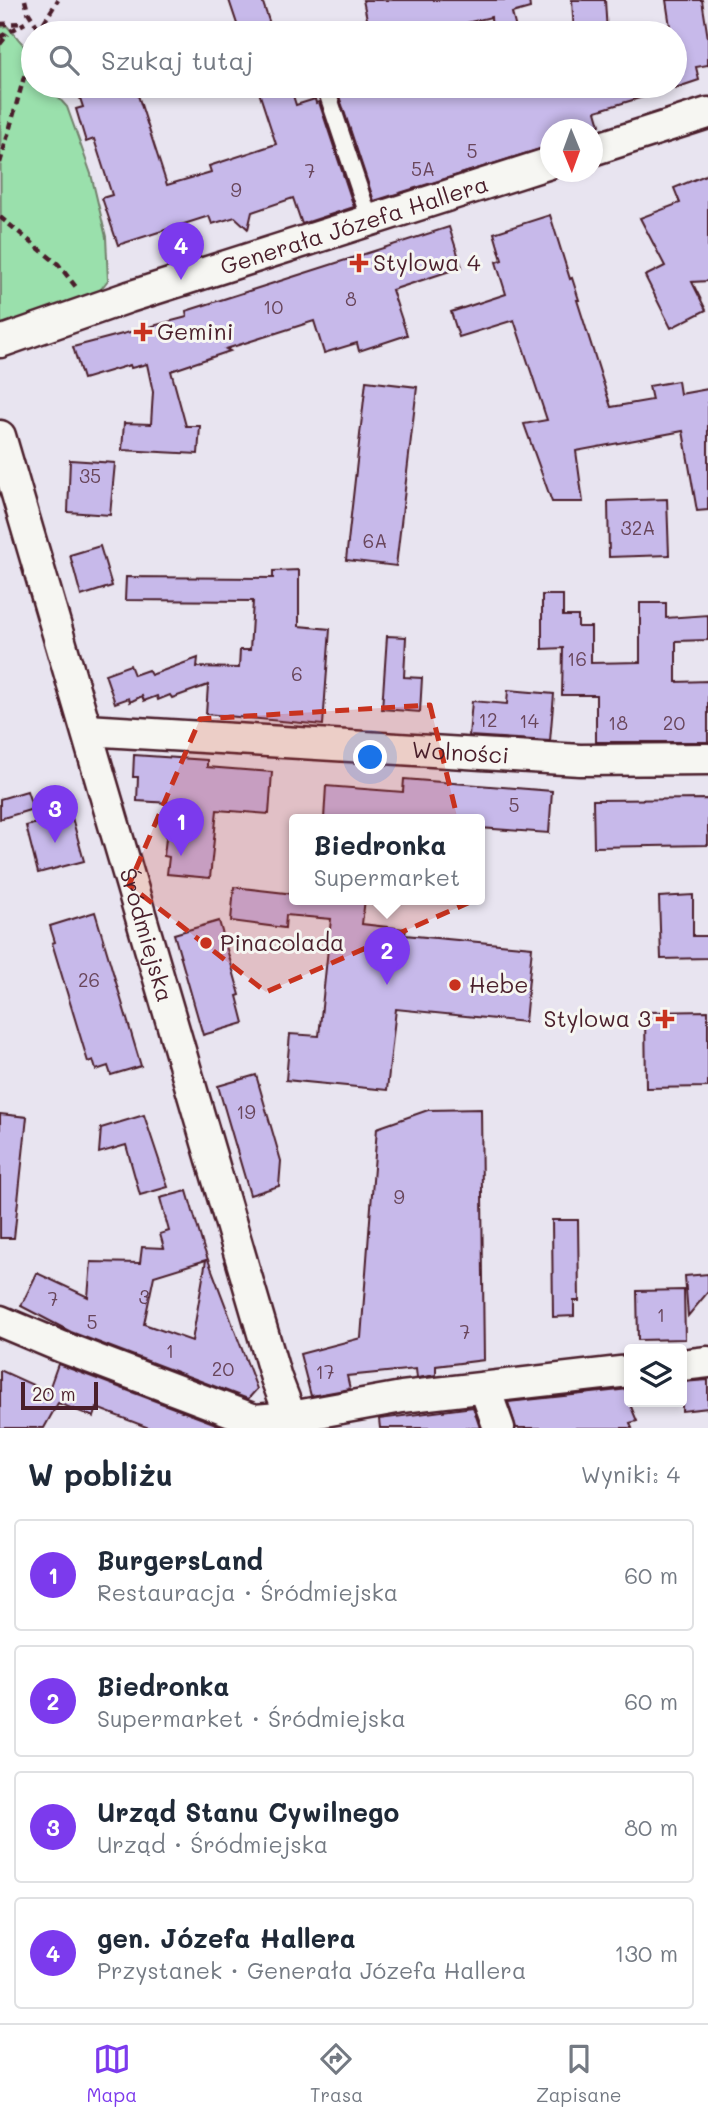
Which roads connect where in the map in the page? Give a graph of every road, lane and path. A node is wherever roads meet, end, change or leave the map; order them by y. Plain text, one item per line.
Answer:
1 (25, 0) edge
2 (58, 0) edge
3 (33, 21) edge
4 (44, 21) edge
5 (21, 23) edge
6 (0, 24) edge
7 (21, 25) edge
8 (11, 31) junction
9 (0, 37) edge
10 (0, 44) edge
11 (21, 88) edge
12 (329, 98) edge
13 (708, 113) edge
14 (603, 147) edge
15 (0, 163) edge
16 (540, 167) edge
17 (0, 217) edge
18 (370, 221) junction
19 (82, 294) dead end
20 (0, 342) edge
21 (0, 436) edge
22 (6, 482) edge
23 (87, 730) junction
24 (708, 759) edge
25 (0, 1321) edge
26 (708, 1362) edge
27 (687, 1364) edge
28 (624, 1372) edge
29 (485, 1389) junction
30 (294, 1424) edge
31 (499, 1428) edge

1 - 3 path
2 - 4 path
5 - 6 path
7 - 8 path
8 - 9 path
8 - 10 path
11 - 15 path
12 - 18 lane
13 - 14 street
16 - 18 street, Generała Józefa Hallera
17 - 19 path
18 - 20 street, Generała Józefa Hallera
21 - 22 street, Śródmiejska
22 - 23 street, Śródmiejska
23 - 24 street, Wolności
23 - 30 street, Śródmiejska
25 - 30 street
26 - 27 street
28 - 29 street
29 - 30 street
29 - 31 street

